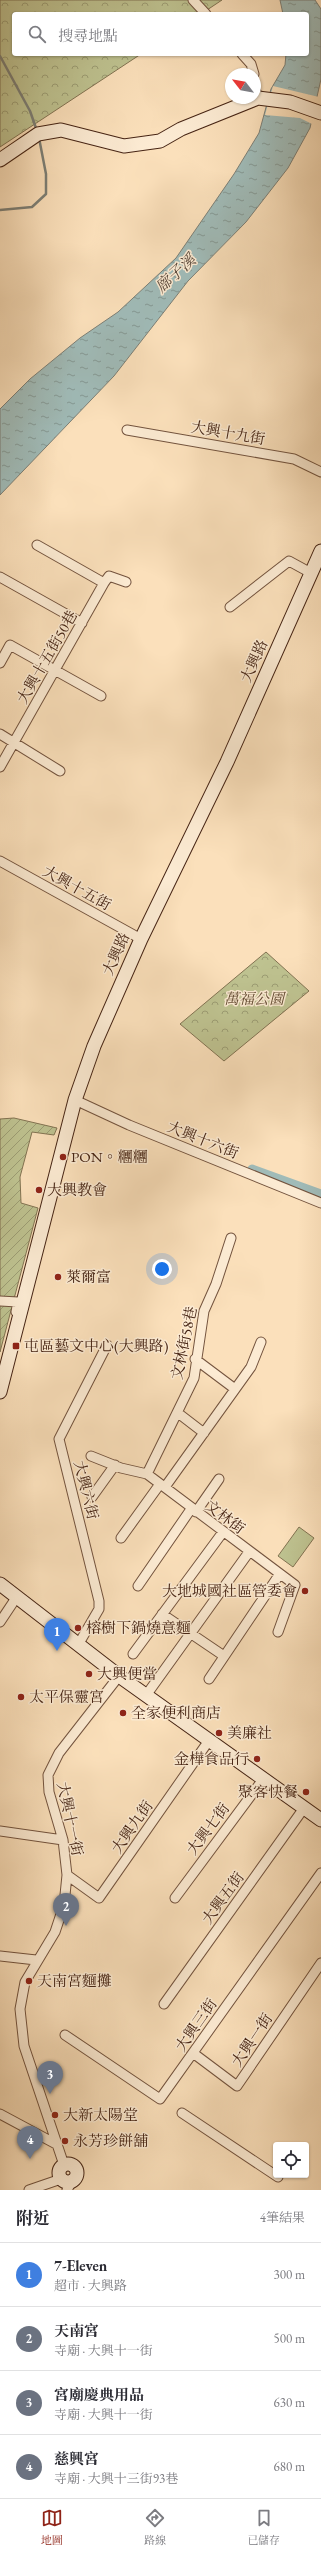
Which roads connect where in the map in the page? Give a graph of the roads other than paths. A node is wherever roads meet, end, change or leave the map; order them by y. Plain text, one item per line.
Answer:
1 (193, 0) edge
2 (204, 12) edge
3 (244, 56) edge
4 (252, 68) edge
5 (261, 95) edge
6 (238, 104) edge
7 (321, 112) edge
8 (0, 160) edge
9 (128, 430) dead end
10 (321, 472) edge
11 (37, 545) dead end
12 (321, 551) edge
13 (311, 573) junction
14 (0, 577) edge
15 (126, 582) dead end
16 (104, 583) junction
17 (230, 607) dead end
18 (82, 623) junction
19 (0, 663) edge
20 (56, 670) junction
21 (101, 696) dead end
22 (0, 734) edge
23 (14, 742) junction
24 (0, 767) edge
25 (60, 771) dead end
26 (0, 861) edge
27 (141, 939) junction
28 (75, 1100) junction
29 (321, 1203) edge
30 (231, 1238) dead end
31 (0, 1301) edge
32 (261, 1342) dead end
33 (107, 1345) dead end
34 (195, 1359) junction
35 (0, 1363) edge
36 (235, 1388) junction
37 (0, 1392) edge
38 (178, 1413) junction
39 (204, 1433) junction
40 (91, 1456) dead end
41 (115, 1465) junction
42 (147, 1474) junction
43 (219, 1479) dead end
44 (162, 1486) junction
45 (92, 1497) dead end
46 (193, 1511) junction
47 (223, 1532) junction
48 (121, 1538) dead end
49 (249, 1552) junction
50 (279, 1575) junction
51 (0, 1584) edge
52 (138, 1586) dead end
53 (16, 1598) junction
54 (162, 1614) junction
55 (0, 1622) edge
56 (278, 1632) dead end
57 (190, 1633) junction
58 (78, 1645) junction
59 (133, 1654) dead end
60 (224, 1656) junction
61 (119, 1676) junction
62 (209, 1679) dead end
63 (147, 1694) junction
64 (210, 1740) junction
65 (264, 1778) junction
66 (304, 1808) junction
67 (321, 1820) edge
68 (0, 1830) edge
69 (63, 1840) junction
70 (321, 1872) edge
71 (67, 1875) junction
72 (175, 1898) dead end
73 (0, 1956) edge
74 (36, 1960) junction
75 (321, 1964) edge
76 (164, 2004) dead end
77 (65, 2035) dead end
78 (193, 2053) junction
79 (182, 2112) dead end
80 (0, 2114) edge
81 (56, 2144) junction
82 (64, 2165) joint
83 (273, 2174) edge
84 (67, 2183) edge
85 (29, 2190) edge

1 - 2 street
3 - 4 street
5 - 7 main road
6 - 8 main road
9 - 10 street, 大興十九街
11 - 16 street
12 - 13 main road, 大興路
13 - 17 street
13 - 27 main road, 大興路
14 - 18 street
15 - 16 street
16 - 18 street, 大興十五街50巷
18 - 20 street, 大興十五街50巷
19 - 20 street
20 - 21 street
20 - 23 street, 大興十五街50巷
22 - 23 street
23 - 24 street, 大興十五街50巷
23 - 25 street
26 - 27 street, 大興十五街
27 - 28 main road, 大興路
28 - 29 street, 大興十六街
28 - 37 main road, 大興路
30 - 34 street, 文林街58巷
31 - 35 street
32 - 36 street
33 - 58 street, 大興六街
34 - 36 street
34 - 38 street, 文林街58巷
36 - 39 street
38 - 39 street
38 - 42 street, 文林街58巷
39 - 44 street
40 - 41 street, 文林街
41 - 42 street, 文林街
41 - 45 street
42 - 44 street, 文林街
43 - 46 street
44 - 46 street, 文林街
44 - 48 street
46 - 47 street, 文林街
46 - 52 street
47 - 49 street, 文林街
47 - 54 street
49 - 50 street, 文林街
49 - 57 street
50 - 56 street, 文林街
50 - 60 street
51 - 53 main road
53 - 55 street
53 - 58 main road
54 - 57 street
54 - 59 street
57 - 60 street
57 - 63 street
58 - 61 main road
60 - 62 street
61 - 63 main road
61 - 69 street, 大興十一街
63 - 64 main road
64 - 65 main road
64 - 71 street, 大興九街
65 - 66 main road
65 - 72 street, 大興七街
66 - 67 main road
66 - 76 street, 大興五街
68 - 69 street
69 - 71 street, 大興十一街
70 - 78 street, 大興三街
71 - 74 street, 大興十一街
73 - 74 street
74 - 81 street, 大興十一街
75 - 78 street, 大興一街
77 - 78 street, 大興三街
79 - 83 street
80 - 81 street
81 - 82 street, 大興十一街
82 - 84 main road
84 - 85 street

